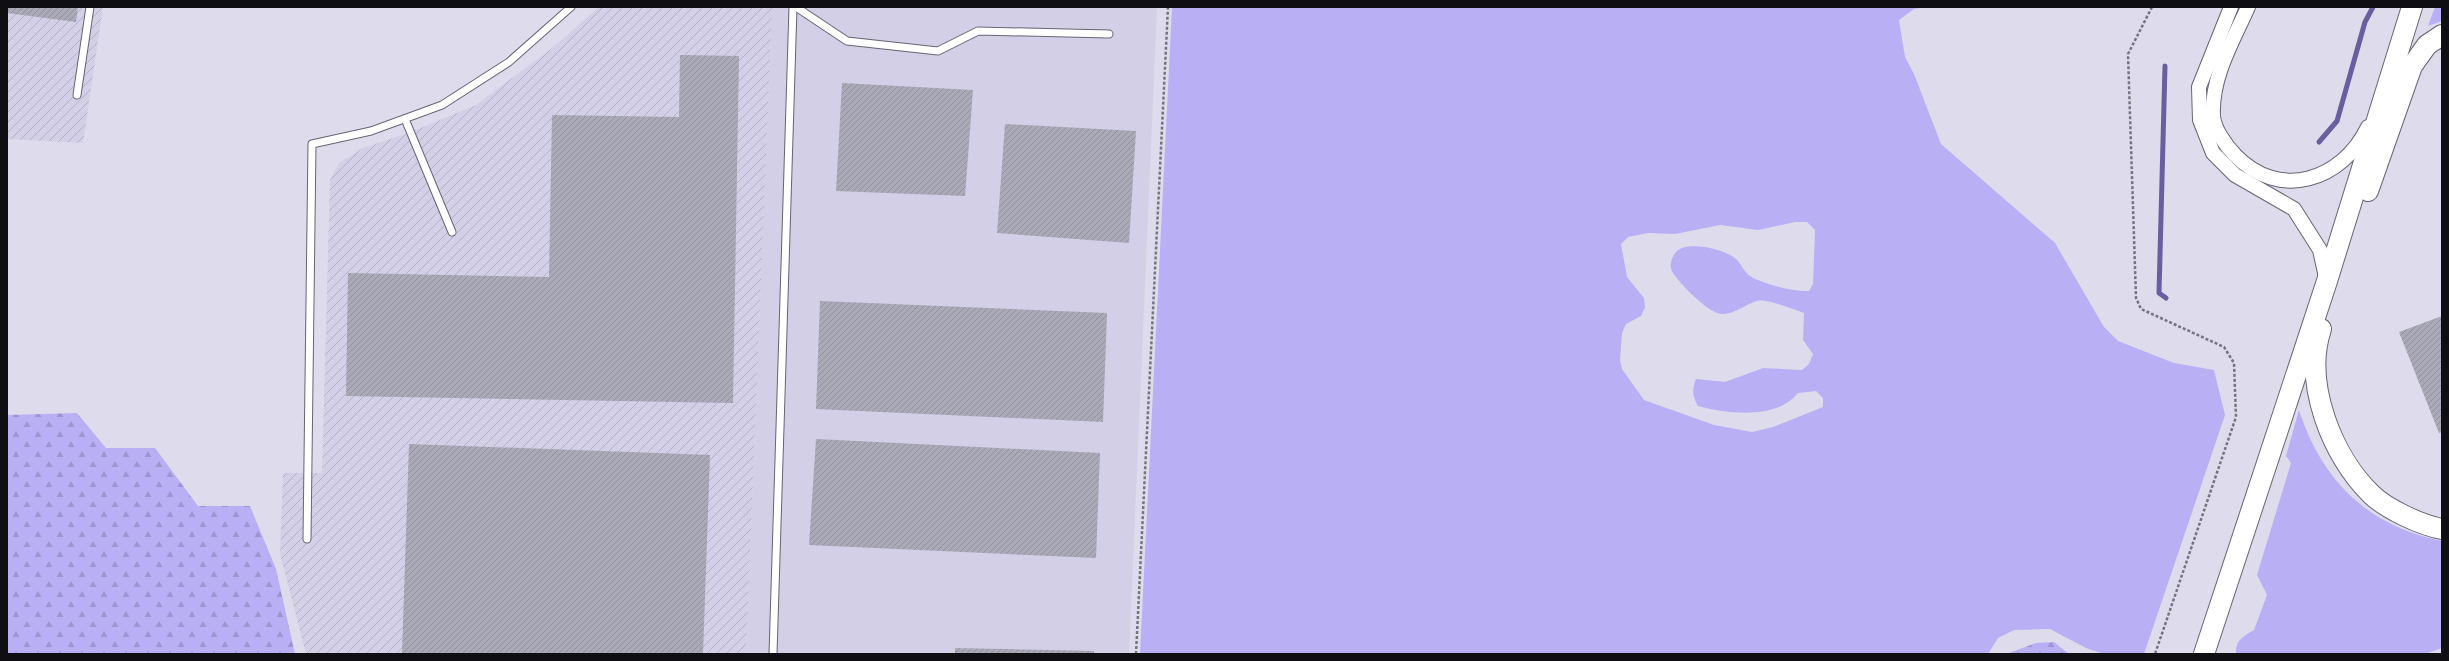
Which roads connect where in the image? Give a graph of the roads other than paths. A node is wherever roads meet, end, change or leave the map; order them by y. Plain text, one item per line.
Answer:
1 (90, 7) edge
2 (571, 7) edge
3 (794, 7) edge
4 (2231, 7) edge
5 (2248, 7) edge
6 (2412, 7) edge
7 (1109, 34) dead end
8 (2442, 35) edge
9 (77, 95) dead end
10 (2383, 97) junction
11 (405, 119) junction
12 (452, 232) dead end
13 (2327, 281) junction
14 (2442, 529) edge
15 (307, 538) dead end
16 (773, 654) edge
17 (2204, 654) edge

1 - 9 lane
2 - 11 lane
3 - 7 lane
3 - 16 lane
4 - 13 street
5 - 10 street
6 - 10 main road
8 - 14 main road
10 - 13 main road
11 - 12 lane
11 - 15 lane
13 - 17 main road

